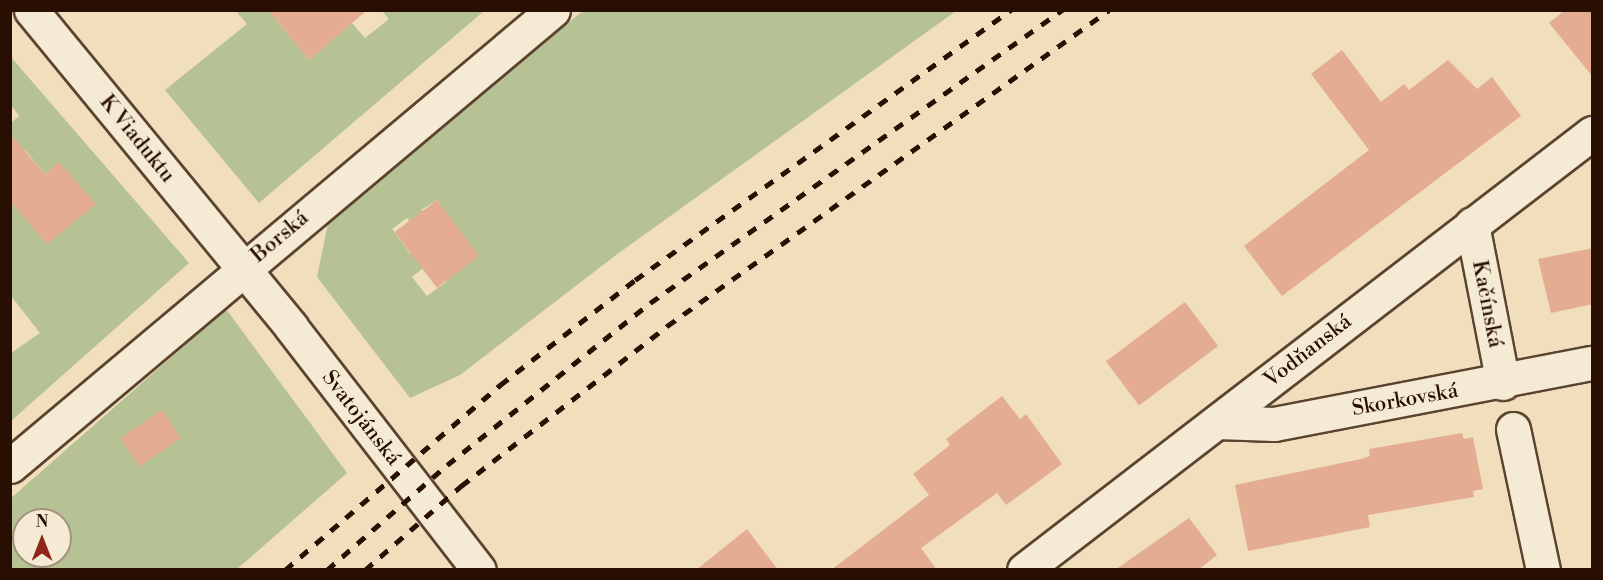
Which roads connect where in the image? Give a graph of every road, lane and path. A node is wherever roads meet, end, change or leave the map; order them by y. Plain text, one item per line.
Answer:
1 (31, 10) edge
2 (553, 10) edge
3 (1593, 133) edge
4 (1472, 224) junction
5 (243, 268) junction
6 (1593, 363) edge
7 (1503, 383) junction
8 (1216, 422) junction
9 (1513, 429) dead end
10 (10, 466) edge
11 (479, 570) edge
12 (1024, 570) edge
13 (1542, 570) edge

1 - 5 street, K Viaduktu
2 - 5 street, Borská
3 - 4 street, Vodňanská
4 - 7 street, Kačínská
4 - 8 street, Vodňanská
5 - 10 street, Borská
5 - 11 street, Svatojánská
6 - 7 street, Skorkovská
7 - 8 street, Skorkovská
8 - 12 street, Vodňanská
9 - 13 street

